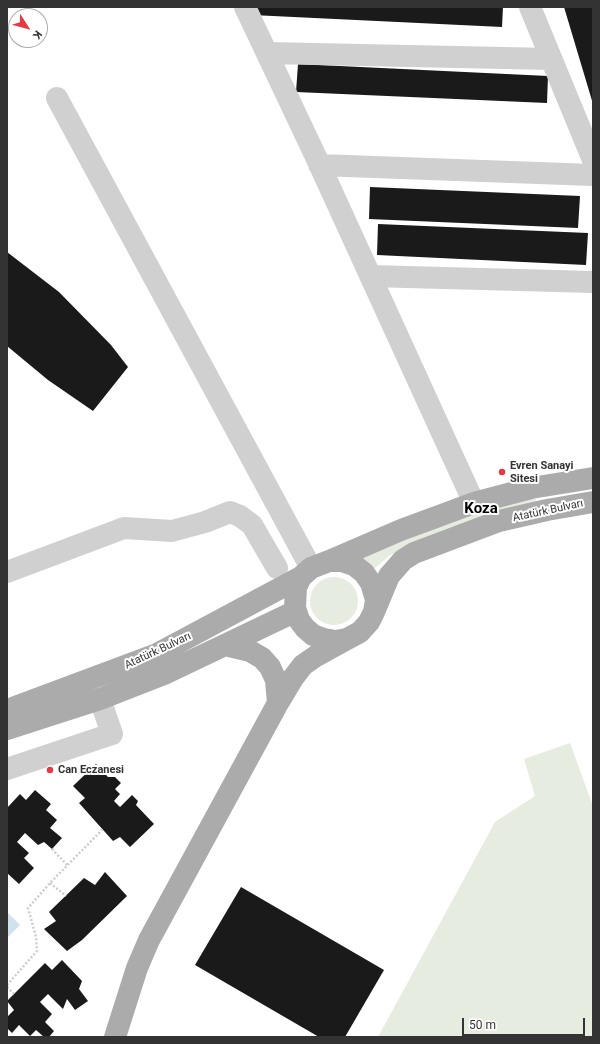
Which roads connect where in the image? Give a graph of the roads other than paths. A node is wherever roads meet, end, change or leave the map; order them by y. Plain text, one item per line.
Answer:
1 (245, 7) edge
2 (530, 7) edge
3 (267, 52) junction
4 (551, 59) junction
5 (57, 98) dead end
6 (593, 160) edge
7 (320, 165) junction
8 (593, 175) edge
9 (370, 276) junction
10 (593, 282) edge
11 (593, 478) edge
12 (593, 502) edge
13 (474, 503) junction
14 (276, 568) dead end
15 (314, 569) junction
16 (7, 572) edge
17 (374, 612) junction
18 (298, 615) junction
19 (347, 639) junction
20 (225, 645) junction
21 (100, 698) junction
22 (278, 703) junction
23 (7, 710) edge
24 (7, 729) edge
25 (7, 769) edge
26 (115, 1037) edge

1 - 3 lane
2 - 4 lane
3 - 4 lane
3 - 7 lane
4 - 6 lane
5 - 15 lane
7 - 8 lane
7 - 9 lane
9 - 10 lane
9 - 13 lane
11 - 13 main road, Atatürk Bulvarı
12 - 17 main road, Atatürk Bulvarı
13 - 15 main road, Atatürk Bulvarı
14 - 16 lane
15 - 17 main road
15 - 18 main road
15 - 23 main road, Atatürk Bulvarı
17 - 19 main road, Atatürk Bulvarı
18 - 19 main road, Atatürk Bulvarı
18 - 20 main road, Atatürk Bulvarı
18 - 22 main road
19 - 22 main road
20 - 21 main road, Atatürk Bulvarı
20 - 22 main road
21 - 24 main road, Atatürk Bulvarı
21 - 25 lane
22 - 26 main road

